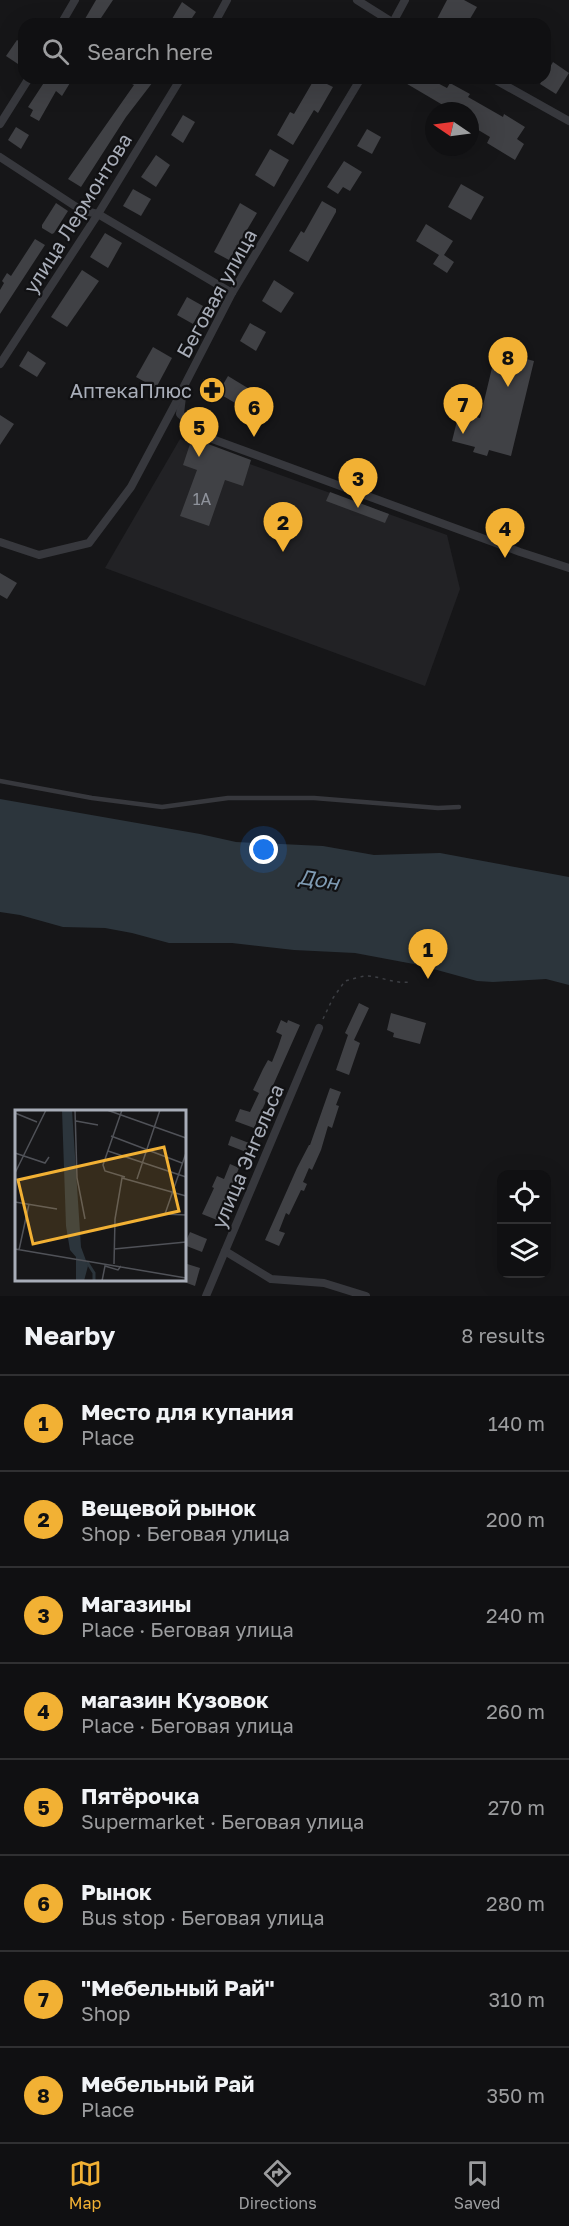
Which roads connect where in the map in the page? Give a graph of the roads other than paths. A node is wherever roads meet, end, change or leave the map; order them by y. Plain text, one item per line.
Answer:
1 (75, 0) edge
2 (226, 0) edge
3 (357, 0) edge
4 (405, 0) edge
5 (64, 18) edge
6 (217, 18) edge
7 (384, 18) edge
8 (396, 18) edge
9 (25, 84) edge
10 (177, 84) edge
11 (357, 84) edge
12 (503, 84) edge
13 (569, 121) edge
14 (0, 124) edge
15 (0, 158) edge
16 (98, 214) junction
17 (232, 292) junction
18 (0, 364) edge
19 (183, 388) junction
20 (0, 542) edge
21 (569, 568) edge
22 (0, 781) edge
23 (459, 807) dead end
24 (319, 1028) road end
25 (225, 1251) junction
26 (206, 1296) edge
27 (366, 1296) edge

1 - 5 street
2 - 6 street
3 - 7 street
4 - 8 street
9 - 14 street
10 - 16 street, улица Лермонтова
11 - 17 street, Беговая улица
12 - 13 street
15 - 16 street
16 - 17 street
16 - 18 street, улица Лермонтова
17 - 19 street, Беговая улица
19 - 20 street
19 - 21 street, Беговая улица
22 - 23 lane
24 - 25 street, улица Энгельса
25 - 26 street, улица Энгельса
25 - 27 street

